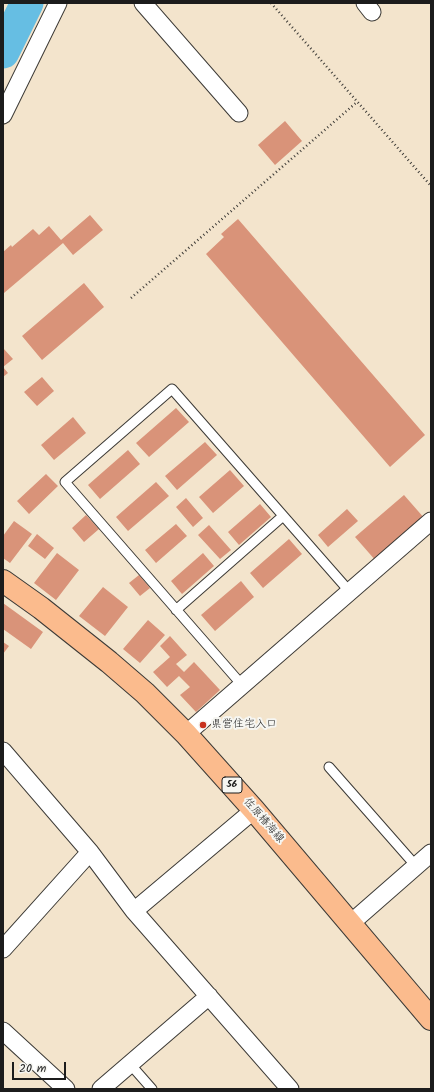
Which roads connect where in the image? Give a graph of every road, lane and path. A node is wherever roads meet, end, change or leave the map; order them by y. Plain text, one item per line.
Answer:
1 (58, 3) edge
2 (144, 3) edge
3 (271, 3) edge
4 (357, 102) junction
5 (239, 113) dead end
6 (3, 115) edge
7 (431, 186) edge
8 (131, 298) dead end
9 (283, 516) junction
10 (431, 521) edge
11 (3, 581) edge
12 (350, 592) junction
13 (176, 610) junction
14 (242, 685) junction
15 (186, 734) junction
16 (3, 751) edge
17 (329, 767) dead end
18 (254, 810) junction
19 (90, 852) junction
20 (431, 853) edge
21 (416, 866) junction
22 (134, 911) junction
23 (351, 923) junction
24 (3, 949) edge
25 (209, 996) junction
26 (431, 1018) edge
27 (3, 1031) edge
28 (130, 1064) junction
29 (66, 1089) edge
30 (101, 1089) edge
31 (152, 1089) edge
32 (290, 1089) edge

1 - 6 street
2 - 5 street
3 - 4 path
4 - 7 path
4 - 8 path
9 - 12 lane
9 - 13 lane
9 - 13 lane
10 - 12 street
11 - 15 main road, 佐原椿海線 / 56
12 - 14 street
13 - 14 lane
14 - 15 street
15 - 18 main road, 佐原椿海線 / 56
16 - 19 street
17 - 21 lane
18 - 22 street
18 - 23 main road, 佐原椿海線 / 56
19 - 22 street
19 - 24 street
20 - 21 street
21 - 23 street
22 - 25 street
23 - 26 main road, 佐原椿海線 / 56
25 - 28 street
25 - 32 street
27 - 29 street
28 - 30 street
28 - 31 lane

